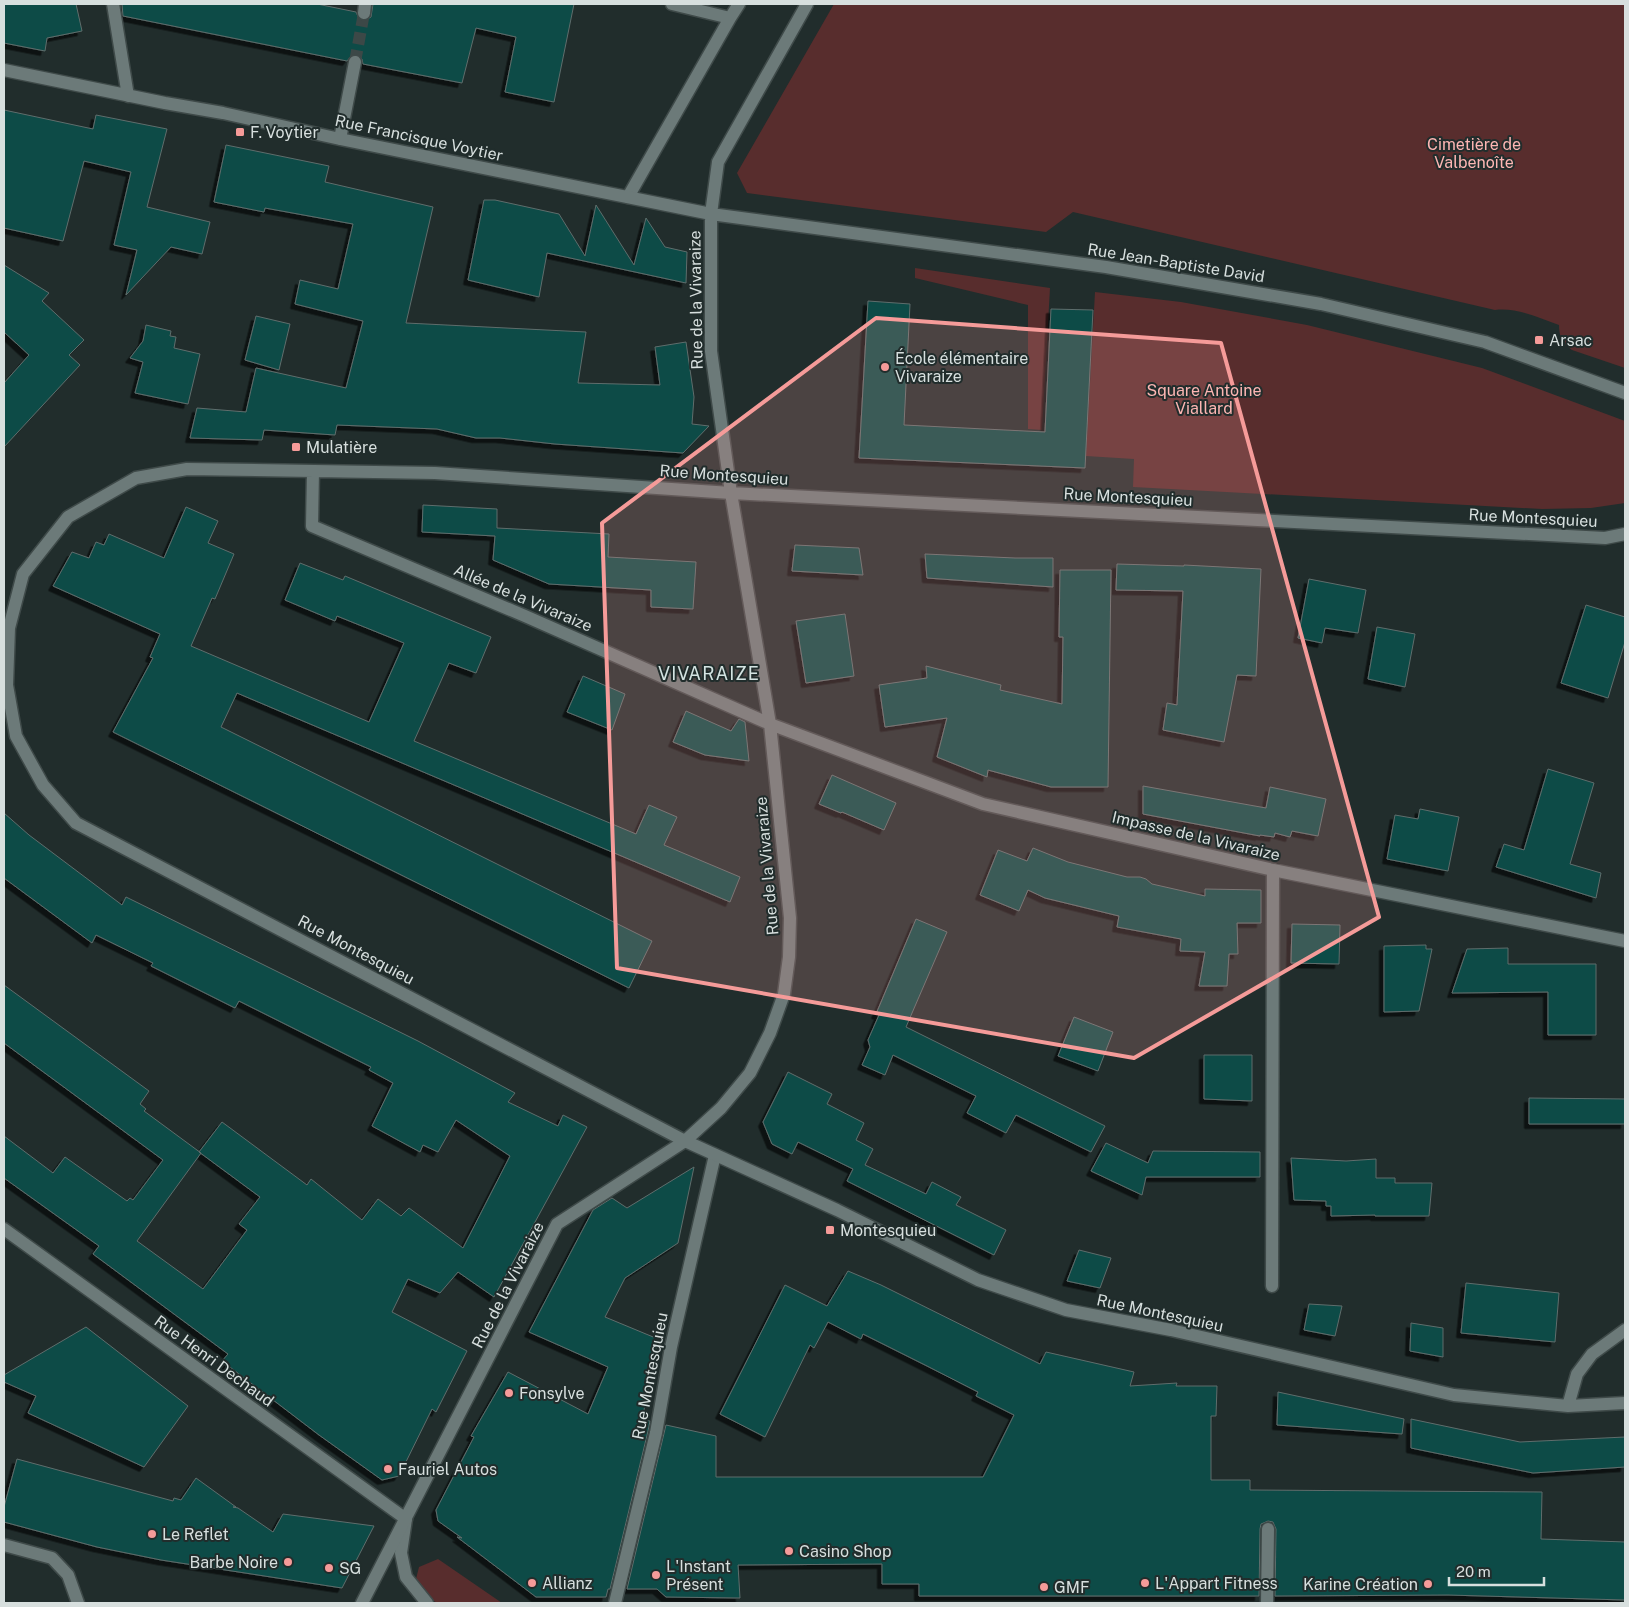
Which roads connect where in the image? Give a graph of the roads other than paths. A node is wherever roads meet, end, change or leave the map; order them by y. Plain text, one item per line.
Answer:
1 (113, 4) edge
2 (672, 4) edge
3 (739, 4) edge
4 (806, 4) edge
5 (730, 18) junction
6 (355, 62) tunnel mouth
7 (4, 70) edge
8 (128, 96) junction
9 (340, 139) junction
10 (628, 197) junction
11 (711, 214) junction
12 (1625, 393) edge
13 (313, 471) junction
14 (731, 493) junction
15 (1625, 534) edge
16 (4, 724) edge
17 (770, 724) junction
18 (16, 736) junction
19 (1273, 870) junction
20 (1625, 941) edge
21 (685, 1141) junction
22 (715, 1156) junction
23 (4, 1229) edge
24 (1272, 1286) dead end
25 (1625, 1330) edge
26 (1625, 1403) edge
27 (1568, 1406) junction
28 (406, 1519) junction
29 (1268, 1529) dead end
30 (4, 1545) edge
31 (78, 1603) edge
32 (362, 1603) edge
33 (427, 1603) edge
34 (615, 1603) edge
35 (1267, 1603) edge

1 - 8 street
2 - 5 street
3 - 5 street
4 - 11 street, Rue de la Vivaraize
5 - 10 street
6 - 9 street
7 - 8 street, Rue Francisque Voytier
8 - 9 street, Rue Francisque Voytier
9 - 10 street, Rue Francisque Voytier
10 - 11 street, Rue Francisque Voytier
11 - 12 street, Rue Jean-Baptiste David
11 - 14 street, Rue de la Vivaraize
13 - 14 street, Rue Montesquieu
13 - 17 street, Allée de la Vivaraize
13 - 18 street, Rue Montesquieu
14 - 15 street, Rue Montesquieu
14 - 17 street, Rue de la Vivaraize
16 - 18 street, Rue Montesquieu
17 - 19 street, Impasse de la Vivaraize
17 - 21 street, Rue de la Vivaraize
18 - 21 street, Rue Montesquieu
19 - 20 street, Impasse de la Vivaraize
19 - 24 street
21 - 22 street, Rue Montesquieu
21 - 28 street, Rue de la Vivaraize
22 - 27 street, Rue Montesquieu
22 - 34 street, Rue Montesquieu
23 - 28 street, Rue Henri Dechaud
25 - 27 street
26 - 27 street, Rue Montesquieu
28 - 32 street, Rue de la Vivaraize
28 - 33 street
29 - 35 street
30 - 31 street

